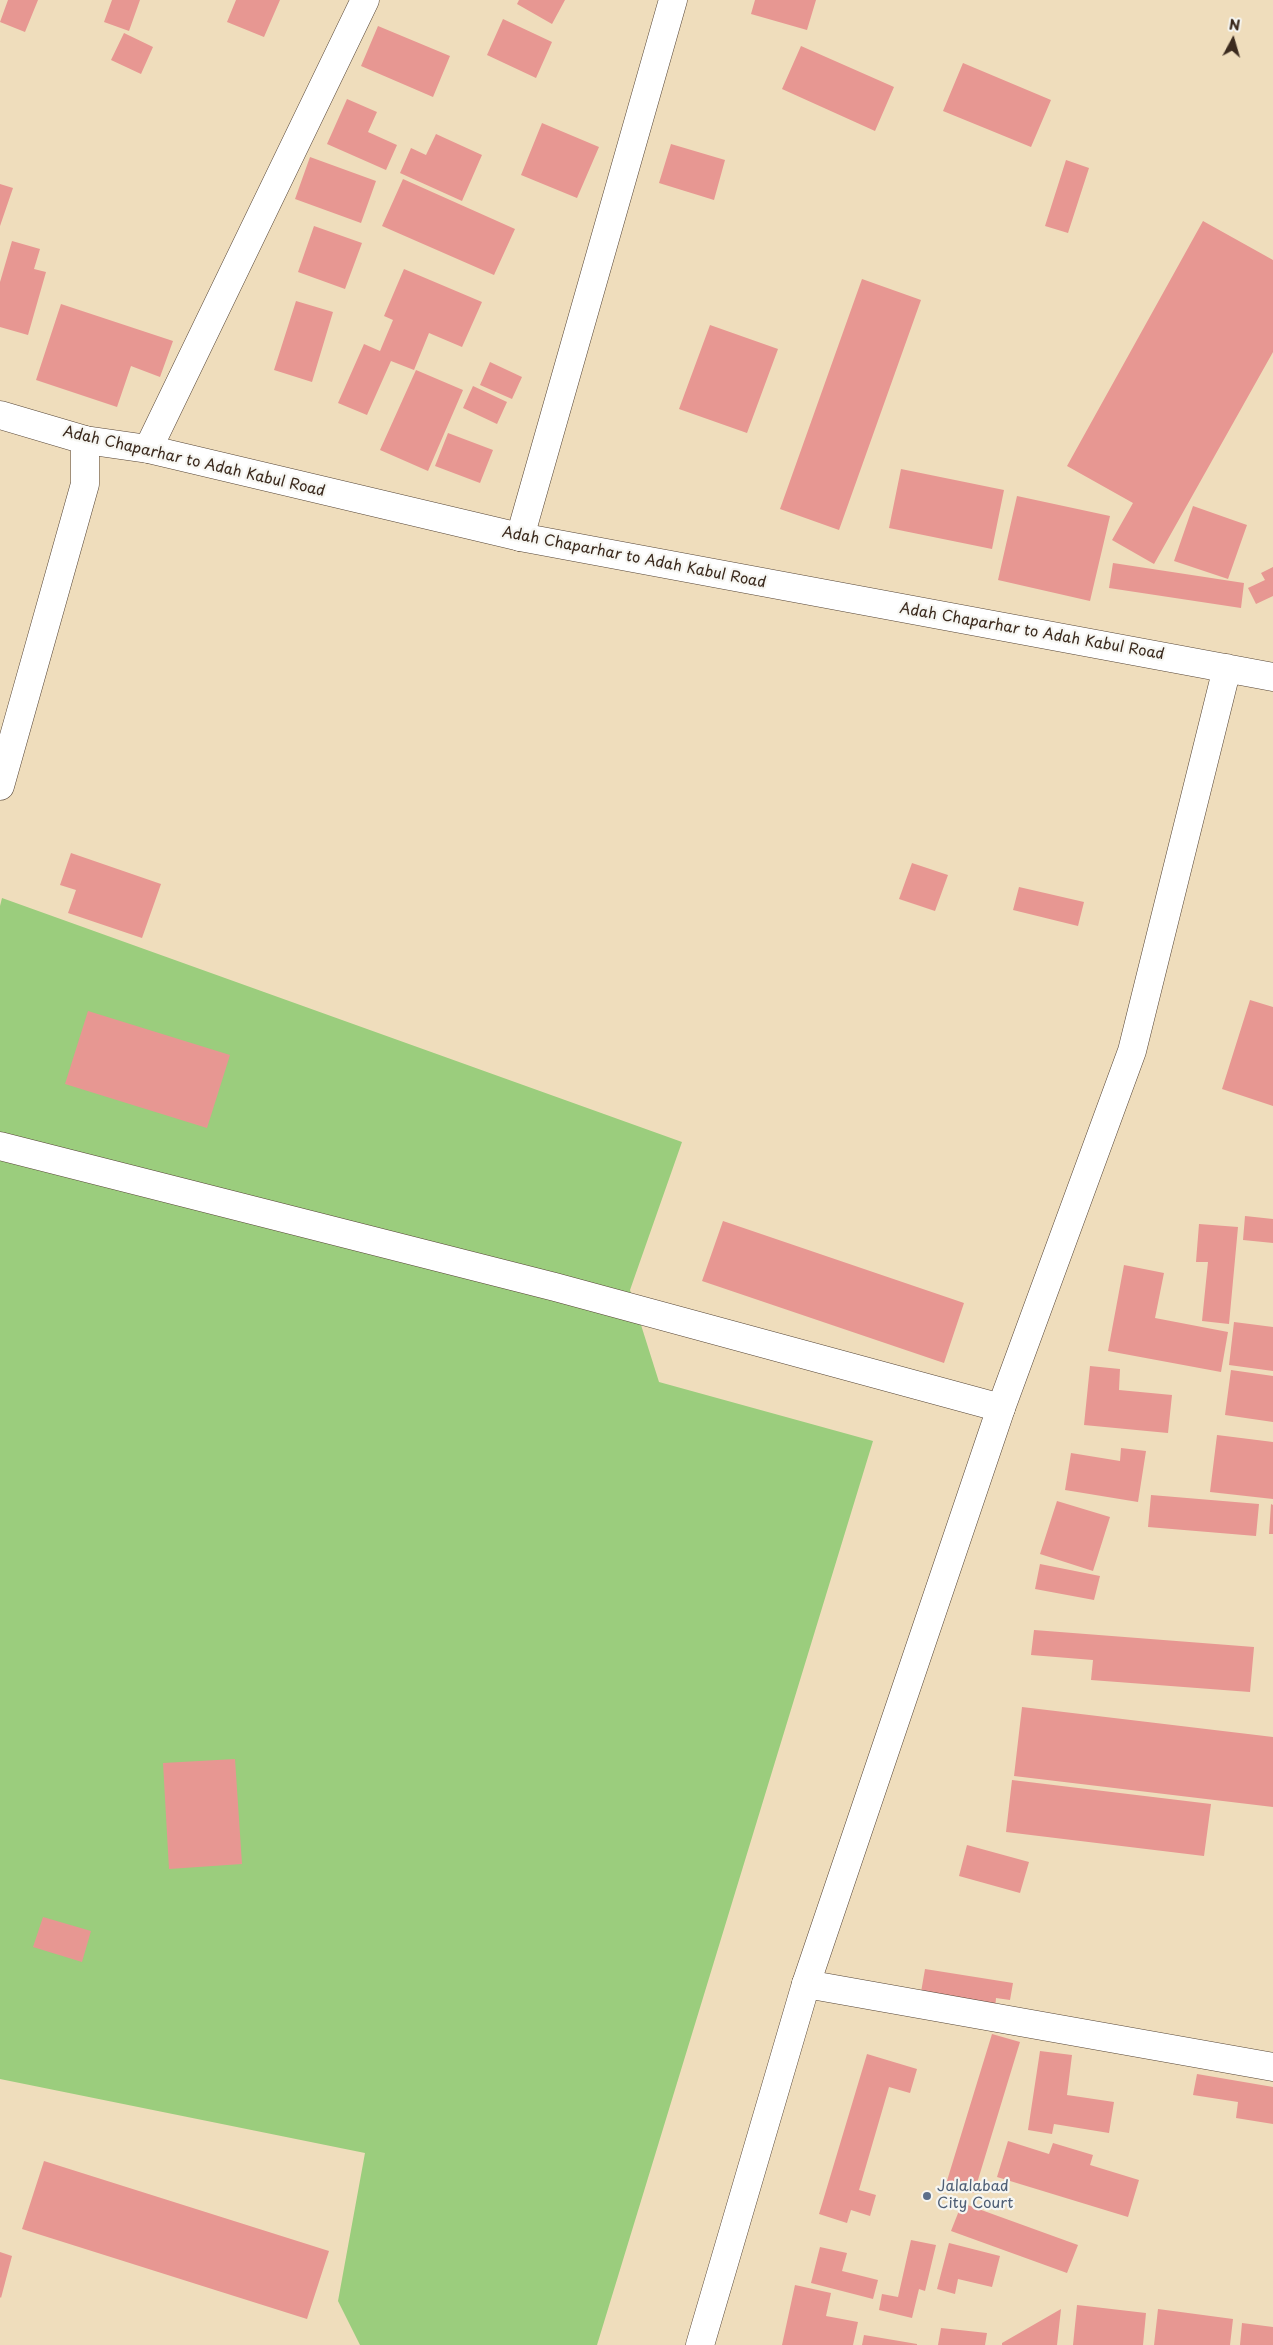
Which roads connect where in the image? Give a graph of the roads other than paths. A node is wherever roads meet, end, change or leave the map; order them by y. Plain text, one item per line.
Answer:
1 (674, 0) edge
2 (362, 1) edge
3 (0, 414) edge
4 (85, 440) junction
5 (148, 449) junction
6 (520, 537) junction
7 (1227, 668) junction
8 (1273, 677) edge
9 (0, 786) edge
10 (0, 1146) edge
11 (1001, 1408) junction
12 (806, 1984) junction
13 (1273, 2067) edge
14 (700, 2345) edge

1 - 6 street
2 - 5 street
3 - 4 street, Adah Chaparhar to Adah Kabul Road
4 - 5 street, Adah Chaparhar to Adah Kabul Road
4 - 9 street
5 - 6 street, Adah Chaparhar to Adah Kabul Road
6 - 7 street, Adah Chaparhar to Adah Kabul Road
7 - 8 street, Adah Chaparhar to Adah Kabul Road
7 - 11 street
10 - 11 street
11 - 12 street
12 - 13 street
12 - 14 street

